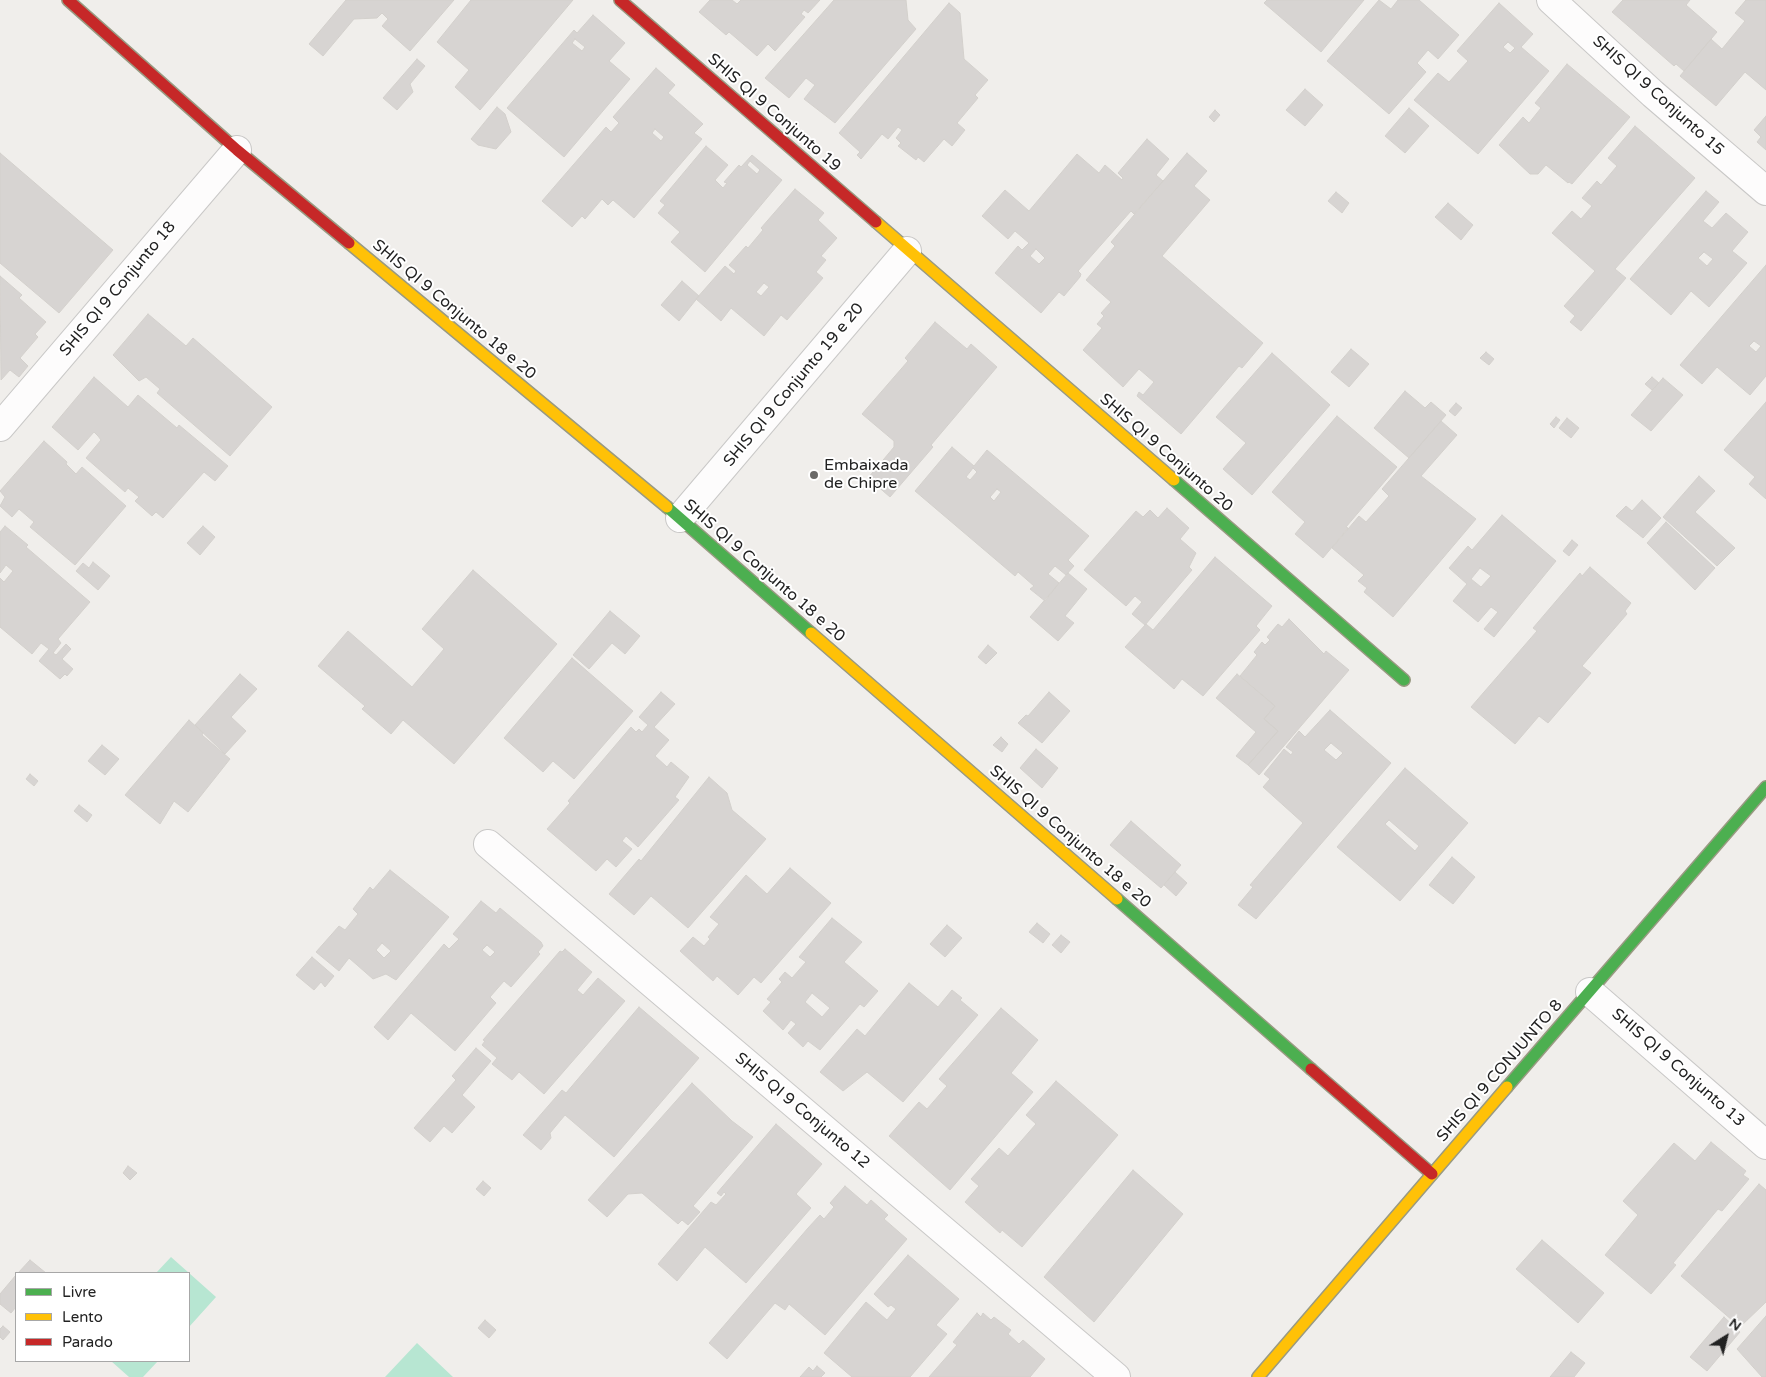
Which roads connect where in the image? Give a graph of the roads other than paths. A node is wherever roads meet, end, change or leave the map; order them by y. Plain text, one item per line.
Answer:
1 (68, 0) edge
2 (620, 0) edge
3 (1551, 0) edge
4 (236, 150) junction
5 (1766, 191) edge
6 (907, 251) junction
7 (0, 427) edge
8 (680, 518) junction
9 (1404, 680) dead end
10 (1766, 787) edge
11 (488, 844) dead end
12 (1590, 992) junction
13 (1766, 1145) edge
14 (1432, 1174) junction
15 (1116, 1377) edge
16 (1258, 1377) edge

1 - 4 street, SHIS QI 9 Conjunto 18 e 20
2 - 6 street, SHIS QI 9 Conjunto 19
3 - 5 street, SHIS QI 9 Conjunto 15
4 - 7 street, SHIS QI 9 Conjunto 18
4 - 8 street, SHIS QI 9 Conjunto 18 e 20
6 - 8 street, SHIS QI 9 Conjunto 19 e 20
6 - 9 street, SHIS QI 9 Conjunto 20
8 - 14 street, SHIS QI 9 Conjunto 18 e 20
10 - 12 street, SHIS QI 9 CONJUNTO 8
11 - 15 street, SHIS QI 9 Conjunto 12
12 - 13 street, SHIS QI 9 Conjunto 13
12 - 14 street, SHIS QI 9 CONJUNTO 8
14 - 16 street, SHIS QI 9 CONJUNTO 8

